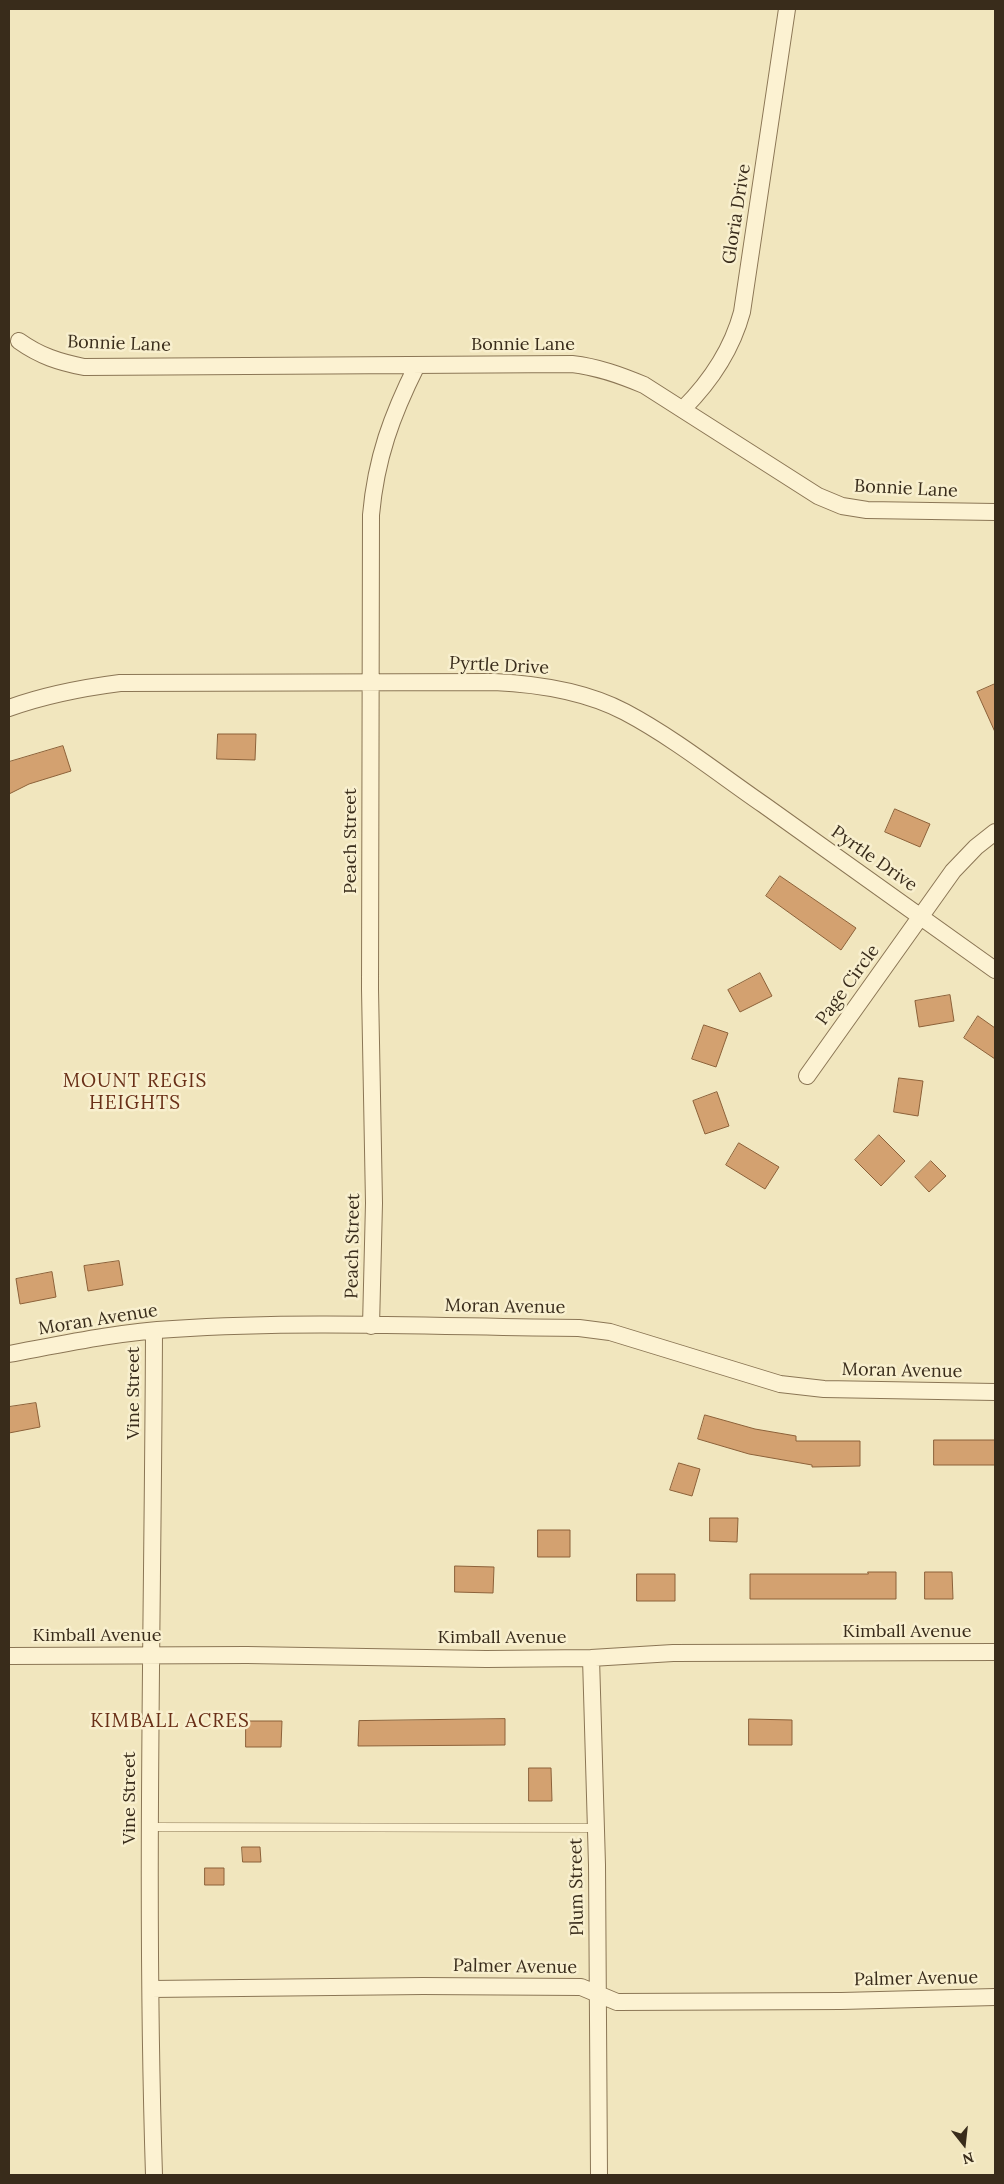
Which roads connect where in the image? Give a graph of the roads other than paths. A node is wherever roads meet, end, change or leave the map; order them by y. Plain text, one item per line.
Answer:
1 (787, 9) edge
2 (18, 341) dead end
3 (417, 365) junction
4 (683, 409) junction
5 (995, 512) edge
6 (372, 682) junction
7 (9, 708) edge
8 (995, 832) edge
9 (922, 917) junction
10 (995, 970) edge
11 (807, 1076) dead end
12 (371, 1326) junction
13 (154, 1331) junction
14 (9, 1354) edge
15 (995, 1392) edge
16 (995, 1652) edge
17 (9, 1656) edge
18 (150, 1656) junction
19 (591, 1658) junction
20 (150, 1827) junction
21 (596, 1828) junction
22 (151, 1989) junction
23 (598, 1993) junction
24 (995, 1997) edge
25 (154, 2175) edge
26 (600, 2175) edge

1 - 4 street, Gloria Drive
2 - 3 street, Bonnie Lane
3 - 4 street, Bonnie Lane
3 - 6 street, Peach Street
4 - 5 street, Bonnie Lane
6 - 7 street, Pyrtle Drive
6 - 9 street, Pyrtle Drive
6 - 12 street, Peach Street
8 - 9 street, Page Circle
9 - 10 street, Pyrtle Drive
9 - 11 street, Page Circle
12 - 13 street, Moran Avenue
12 - 15 street, Moran Avenue
13 - 14 street, Moran Avenue
13 - 18 street, Vine Street
16 - 19 street, Kimball Avenue
17 - 18 street, Kimball Avenue
18 - 19 street, Kimball Avenue
18 - 20 street, Vine Street
19 - 21 street, Plum Street
20 - 21 lane
20 - 22 street, Vine Street
21 - 23 street, Plum Street
22 - 23 street, Palmer Avenue
22 - 25 street, Vine Street
23 - 24 street, Palmer Avenue
23 - 26 street, Plum Street

